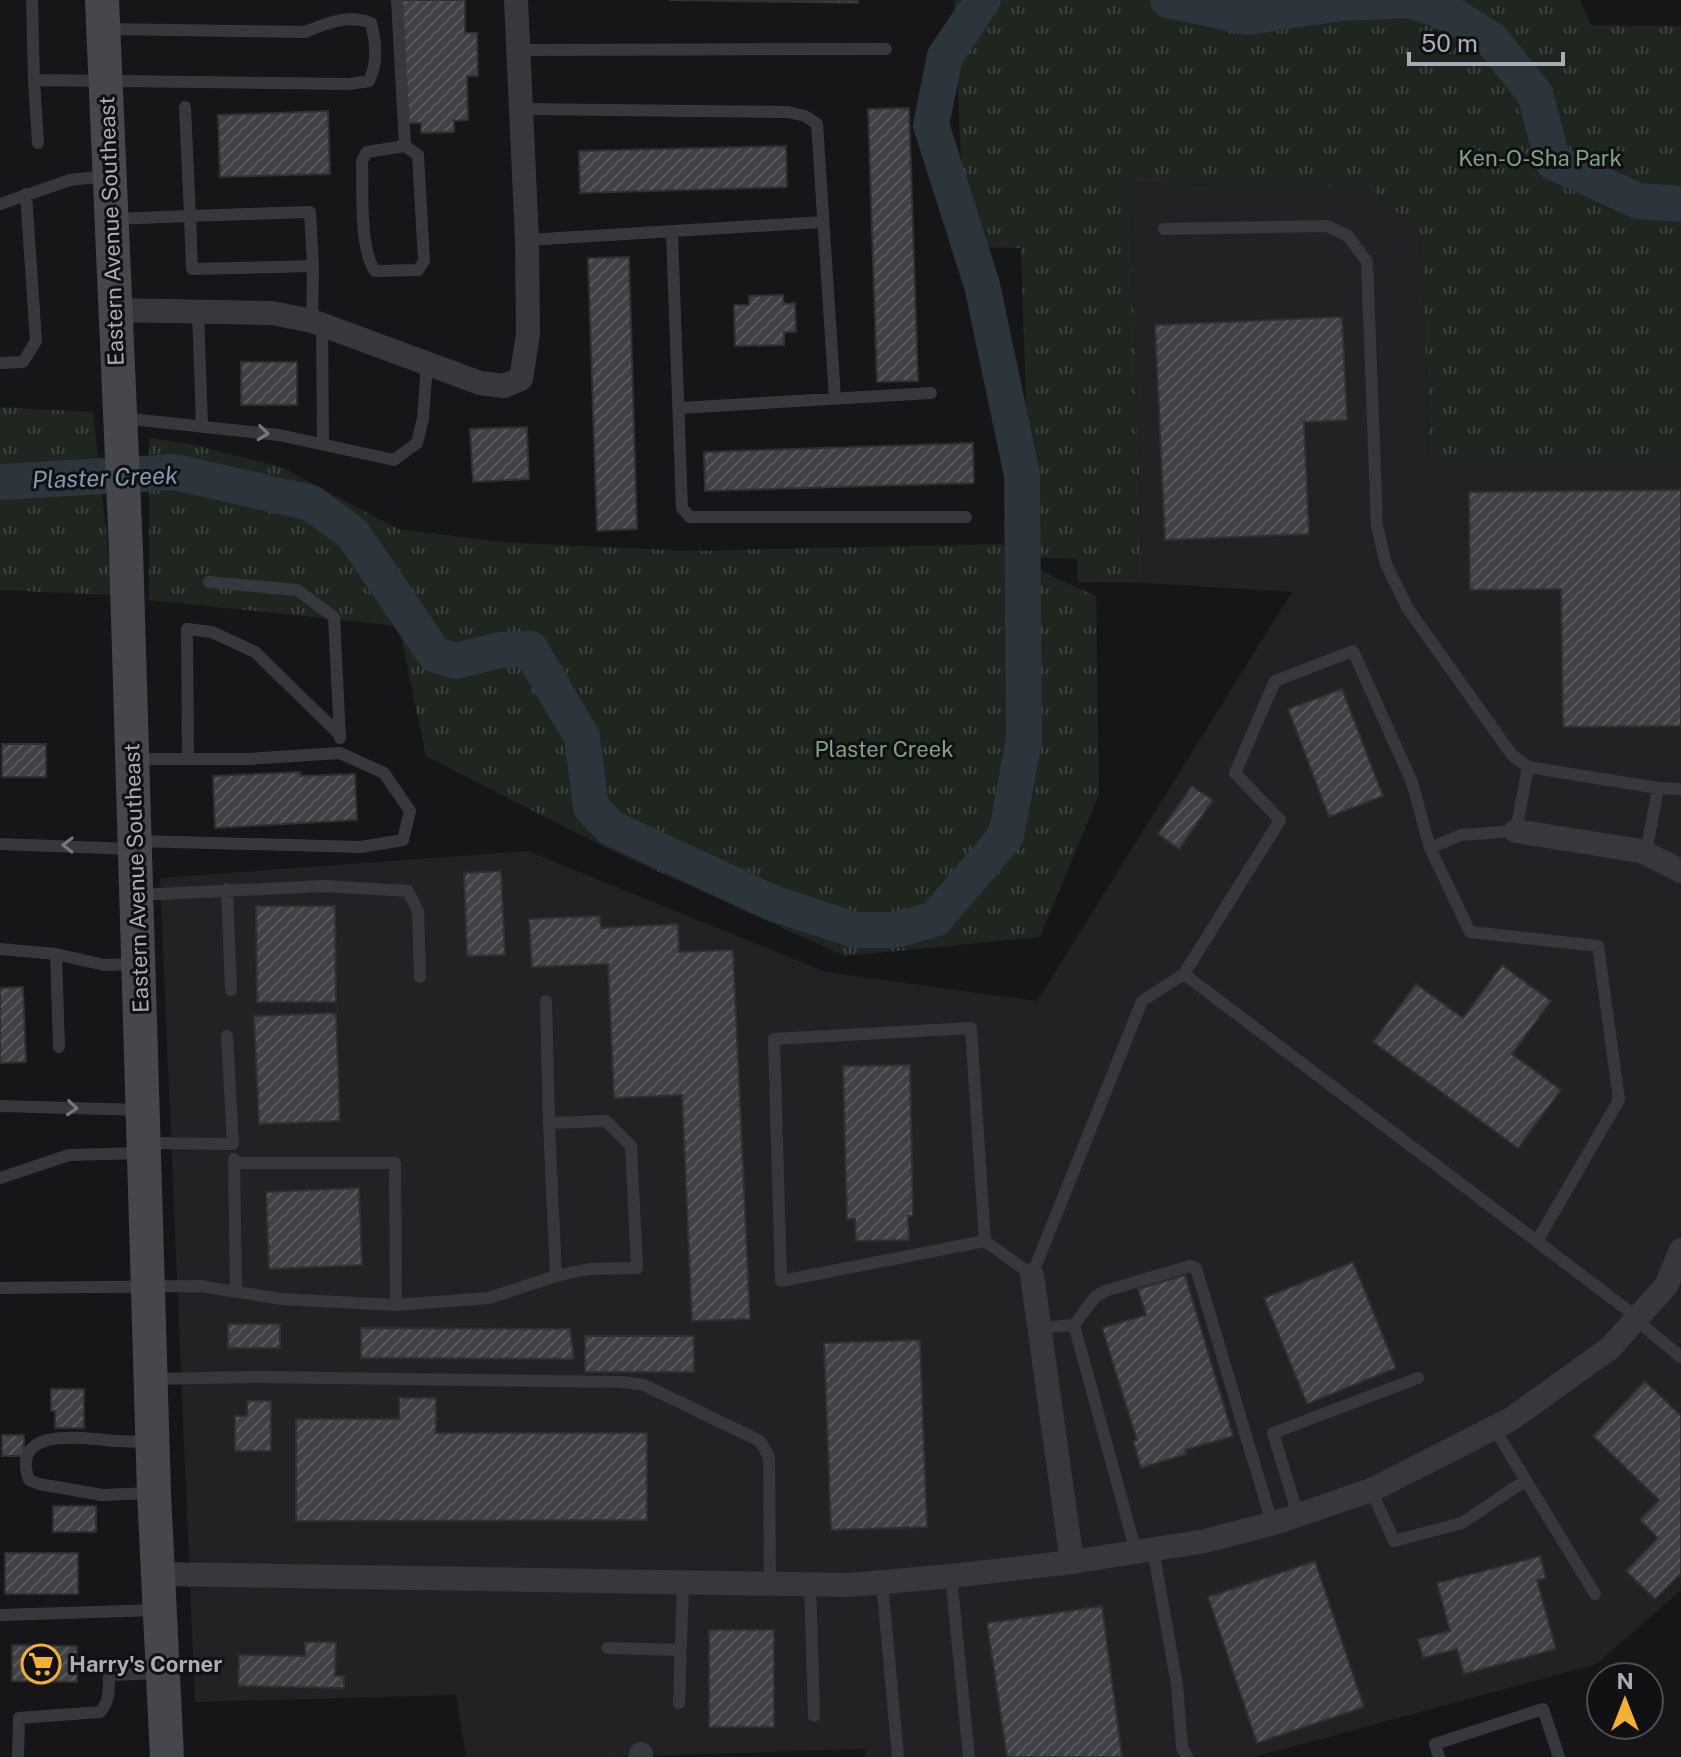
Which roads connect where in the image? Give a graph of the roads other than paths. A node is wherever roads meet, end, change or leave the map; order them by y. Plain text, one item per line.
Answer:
1 (32, 0) edge
2 (397, 0) edge
3 (516, 0) edge
4 (103, 14) edge
5 (886, 49) dead end
6 (518, 50) junction
7 (34, 80) junction
8 (105, 81) junction
9 (185, 107) dead end
10 (521, 109) junction
11 (38, 143) dead end
12 (405, 146) junction
13 (109, 176) junction
14 (26, 194) junction
15 (0, 204) edge
16 (190, 216) junction
17 (110, 219) junction
18 (822, 222) junction
19 (1164, 229) dead end
20 (672, 233) junction
21 (527, 240) junction
22 (313, 266) junction
23 (114, 310) junction
24 (198, 311) junction
25 (317, 322) junction
26 (0, 363) edge
27 (427, 363) junction
28 (931, 393) dead end
29 (835, 398) junction
30 (680, 408) junction
31 (118, 417) junction
32 (202, 426) junction
33 (323, 444) junction
34 (966, 517) dead end
35 (209, 582) dead end
36 (339, 734) junction
37 (340, 753) junction
38 (132, 759) junction
39 (188, 759) junction
40 (1528, 767) junction
41 (1658, 788) junction
42 (1681, 789) edge
43 (1516, 831) junction
44 (0, 844) edge
45 (135, 845) junction
46 (1430, 848) junction
47 (1646, 853) junction
48 (1680, 869) edge
49 (227, 889) junction
50 (137, 895) junction
51 (0, 949) edge
52 (56, 954) junction
53 (139, 964) junction
54 (1184, 974) junction
55 (420, 977) dead end
56 (231, 990) dead end
57 (546, 1001) dead end
58 (227, 1036) dead end
59 (59, 1047) dead end
60 (0, 1106) edge
61 (549, 1123) junction
62 (144, 1135) junction
63 (233, 1144) junction
64 (234, 1163) junction
65 (0, 1178) edge
66 (985, 1241) junction
67 (1537, 1241) junction
68 (1681, 1250) edge
69 (1032, 1275) junction
70 (556, 1276) junction
71 (0, 1288) edge
72 (150, 1288) junction
73 (236, 1292) junction
74 (396, 1305) junction
75 (1637, 1319) junction
76 (1074, 1325) junction
77 (1039, 1328) junction
78 (1681, 1357) edge
79 (1418, 1378) dead end
80 (152, 1379) junction
81 (1494, 1428) junction
82 (154, 1441) junction
83 (1526, 1480) junction
84 (1371, 1490) junction
85 (154, 1493) junction
86 (1298, 1515) junction
87 (1272, 1523) junction
88 (1145, 1550) junction
89 (1072, 1562) junction
90 (158, 1574) junction
91 (951, 1576) junction
92 (882, 1582) junction
93 (683, 1583) junction
94 (770, 1584) junction
95 (810, 1584) junction
96 (1595, 1594) dead end
97 (160, 1610) junction
98 (2, 1615) dead end
99 (607, 1648) dead end
100 (680, 1650) junction
101 (162, 1673) junction
102 (679, 1703) dead end
103 (814, 1716) dead end
104 (18, 1757) edge
105 (167, 1757) edge
106 (898, 1757) edge
107 (969, 1757) edge
108 (1187, 1757) edge
109 (1439, 1757) edge
110 (1559, 1757) edge

1 - 7 lane
2 - 12 lane
3 - 6 street
4 - 8 main road, Eastern Avenue Southeast
4 - 8 lane
5 - 6 lane
6 - 10 street
7 - 8 lane
7 - 11 lane
8 - 13 main road, Eastern Avenue Southeast
9 - 16 lane
10 - 18 lane
10 - 21 street
12 - 12 lane
13 - 14 lane
13 - 17 main road, Eastern Avenue Southeast
14 - 15 lane
14 - 26 lane
16 - 17 lane
16 - 22 lane
16 - 22 lane
17 - 23 main road, Eastern Avenue Southeast
18 - 20 lane
18 - 29 lane
19 - 40 lane
20 - 21 lane
20 - 30 lane
21 - 27 street
22 - 25 lane
23 - 24 street
23 - 31 main road, Eastern Avenue Southeast
24 - 25 street
24 - 32 lane
25 - 27 street
25 - 33 lane
27 - 33 lane
28 - 29 lane
29 - 30 lane
30 - 34 lane
31 - 32 lane
31 - 38 main road, Eastern Avenue Southeast
32 -> 33 lane
35 - 36 lane
36 - 37 lane
36 - 39 lane
37 - 39 lane
37 - 45 lane
38 - 39 lane
38 - 45 main road, Eastern Avenue Southeast
40 - 41 lane
40 - 43 lane
41 - 42 lane
41 - 47 lane
43 - 46 lane
43 - 47 street
45 -> 44 lane
45 - 50 main road, Eastern Avenue Southeast
46 - 54 lane
46 - 67 lane
47 - 48 street
49 - 50 lane
49 - 55 lane
49 - 56 lane
50 - 53 main road, Eastern Avenue Southeast
51 - 52 lane
52 - 53 lane
52 - 59 lane
53 - 62 main road, Eastern Avenue Southeast
54 - 67 lane
54 - 69 lane
57 - 61 lane
58 - 63 lane
60 -> 62 lane
61 - 70 lane
61 - 70 lane
62 - 63 lane
62 - 65 lane
62 - 72 main road, Eastern Avenue Southeast
63 - 64 lane
64 - 73 lane
64 - 74 lane
66 - 66 lane
66 - 69 lane
67 - 75 lane
68 - 75 street
69 - 77 street
70 - 74 lane
71 - 72 lane
72 - 73 lane
72 - 80 main road, Eastern Avenue Southeast
73 - 74 lane
75 - 78 lane
75 - 81 street
76 - 77 lane
76 - 87 lane
76 - 88 lane
77 - 89 street
79 - 86 lane
80 - 82 main road, Eastern Avenue Southeast
80 - 94 lane
81 - 83 lane
81 - 84 street
82 - 85 main road, Eastern Avenue Southeast
82 - 85 lane
83 - 84 lane
83 - 96 lane
84 - 86 street
85 - 90 main road, Eastern Avenue Southeast
86 - 87 street
87 - 88 street
88 - 89 street
88 - 108 lane
89 - 91 street
90 - 93 street
90 - 97 main road, Eastern Avenue Southeast
91 - 92 street
91 - 107 lane
92 - 95 street
92 - 106 lane
93 - 94 street
93 - 100 lane
94 - 95 street
95 - 103 lane
97 - 98 lane
97 - 101 main road, Eastern Avenue Southeast
99 - 100 lane
100 - 102 lane
101 - 104 lane
101 - 105 main road, Eastern Avenue Southeast
109 - 110 lane

